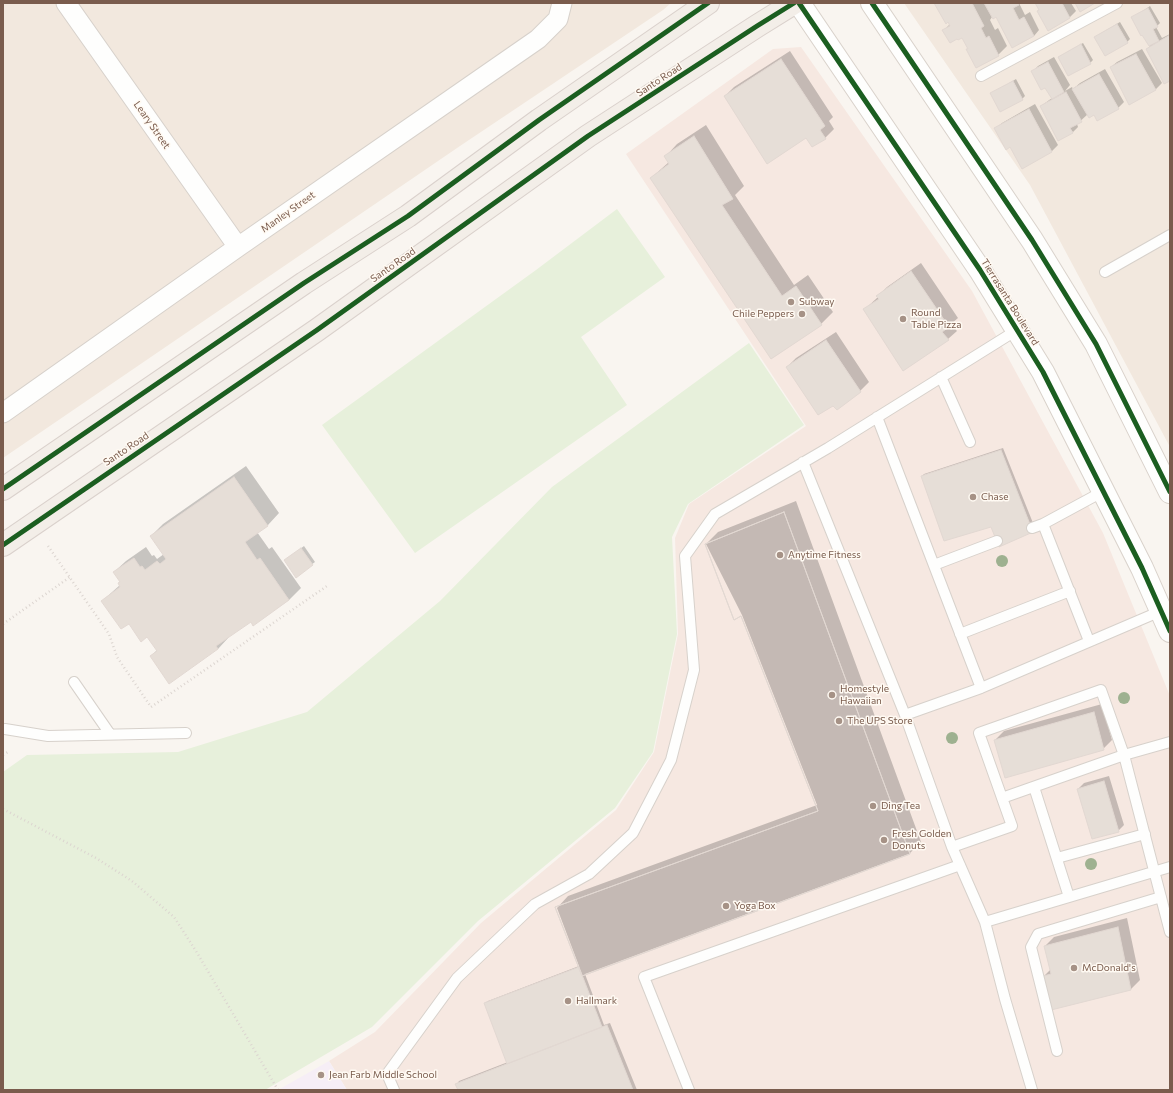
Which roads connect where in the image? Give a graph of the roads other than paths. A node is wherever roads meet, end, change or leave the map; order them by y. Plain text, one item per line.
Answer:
1 (66, 3) edge
2 (562, 3) edge
3 (708, 3) edge
4 (794, 3) edge
5 (799, 3) edge
6 (872, 3) edge
7 (1117, 3) edge
8 (981, 76) dead end
9 (1170, 235) edge
10 (238, 247) junction
11 (1105, 272) dead end
12 (1017, 330) junction
13 (941, 376) junction
14 (3, 413) edge
15 (877, 417) junction
16 (970, 442) dead end
17 (803, 462) junction
18 (3, 489) edge
19 (1104, 491) junction
20 (1170, 492) edge
21 (1043, 524) junction
22 (1032, 528) dead end
23 (996, 541) dead end
24 (3, 545) edge
25 (934, 565) junction
26 (1070, 591) junction
27 (1161, 611) junction
28 (1170, 631) edge
29 (960, 634) junction
30 (1089, 641) junction
31 (74, 682) dead end
32 (981, 688) junction
33 (905, 715) junction
34 (5, 729) dead end
35 (186, 733) dead end
36 (110, 734) junction
37 (1170, 742) edge
38 (1124, 755) junction
39 (1034, 787) junction
40 (1002, 798) junction
41 (1145, 834) junction
42 (952, 847) junction
43 (1056, 858) junction
44 (960, 865) junction
45 (1170, 867) edge
46 (1155, 872) junction
47 (1069, 897) junction
48 (1161, 897) junction
49 (985, 922) junction
50 (1170, 932) edge
51 (1057, 1051) dead end
52 (394, 1090) edge
53 (689, 1090) edge
54 (1032, 1090) edge

1 - 10 street, Leary Street
2 - 10 street, Manley Street
3 - 18 main road
4 - 24 main road, Santo Road
5 - 12 main road, Tierrasanta Boulevard
6 - 20 main road
7 - 8 lane
9 - 11 lane
10 - 14 street, Manley Street
12 - 13 lane
12 - 19 main road, Tierrasanta Boulevard
13 - 15 lane
13 - 16 lane
15 - 17 lane
15 - 25 lane
17 - 33 lane
17 - 52 lane
19 - 21 lane
19 - 27 main road, Tierrasanta Boulevard
21 - 22 lane
21 - 26 lane
23 - 25 lane
25 - 29 lane
26 - 29 lane
26 - 30 lane
27 - 28 main road, Tierrasanta Boulevard
27 - 30 lane
29 - 32 lane
30 - 32 lane
31 - 36 lane
32 - 33 lane
33 - 42 lane
34 - 36 lane
35 - 36 lane
37 - 38 lane
38 - 39 lane
38 - 40 lane
38 - 41 lane
39 - 40 lane
39 - 43 lane
40 - 42 lane
41 - 43 lane
41 - 46 lane
42 - 44 lane
43 - 47 lane
44 - 49 lane
44 - 53 lane
45 - 46 lane
46 - 47 lane
46 - 48 lane
47 - 49 lane
48 - 50 lane
48 - 51 lane
49 - 54 lane

